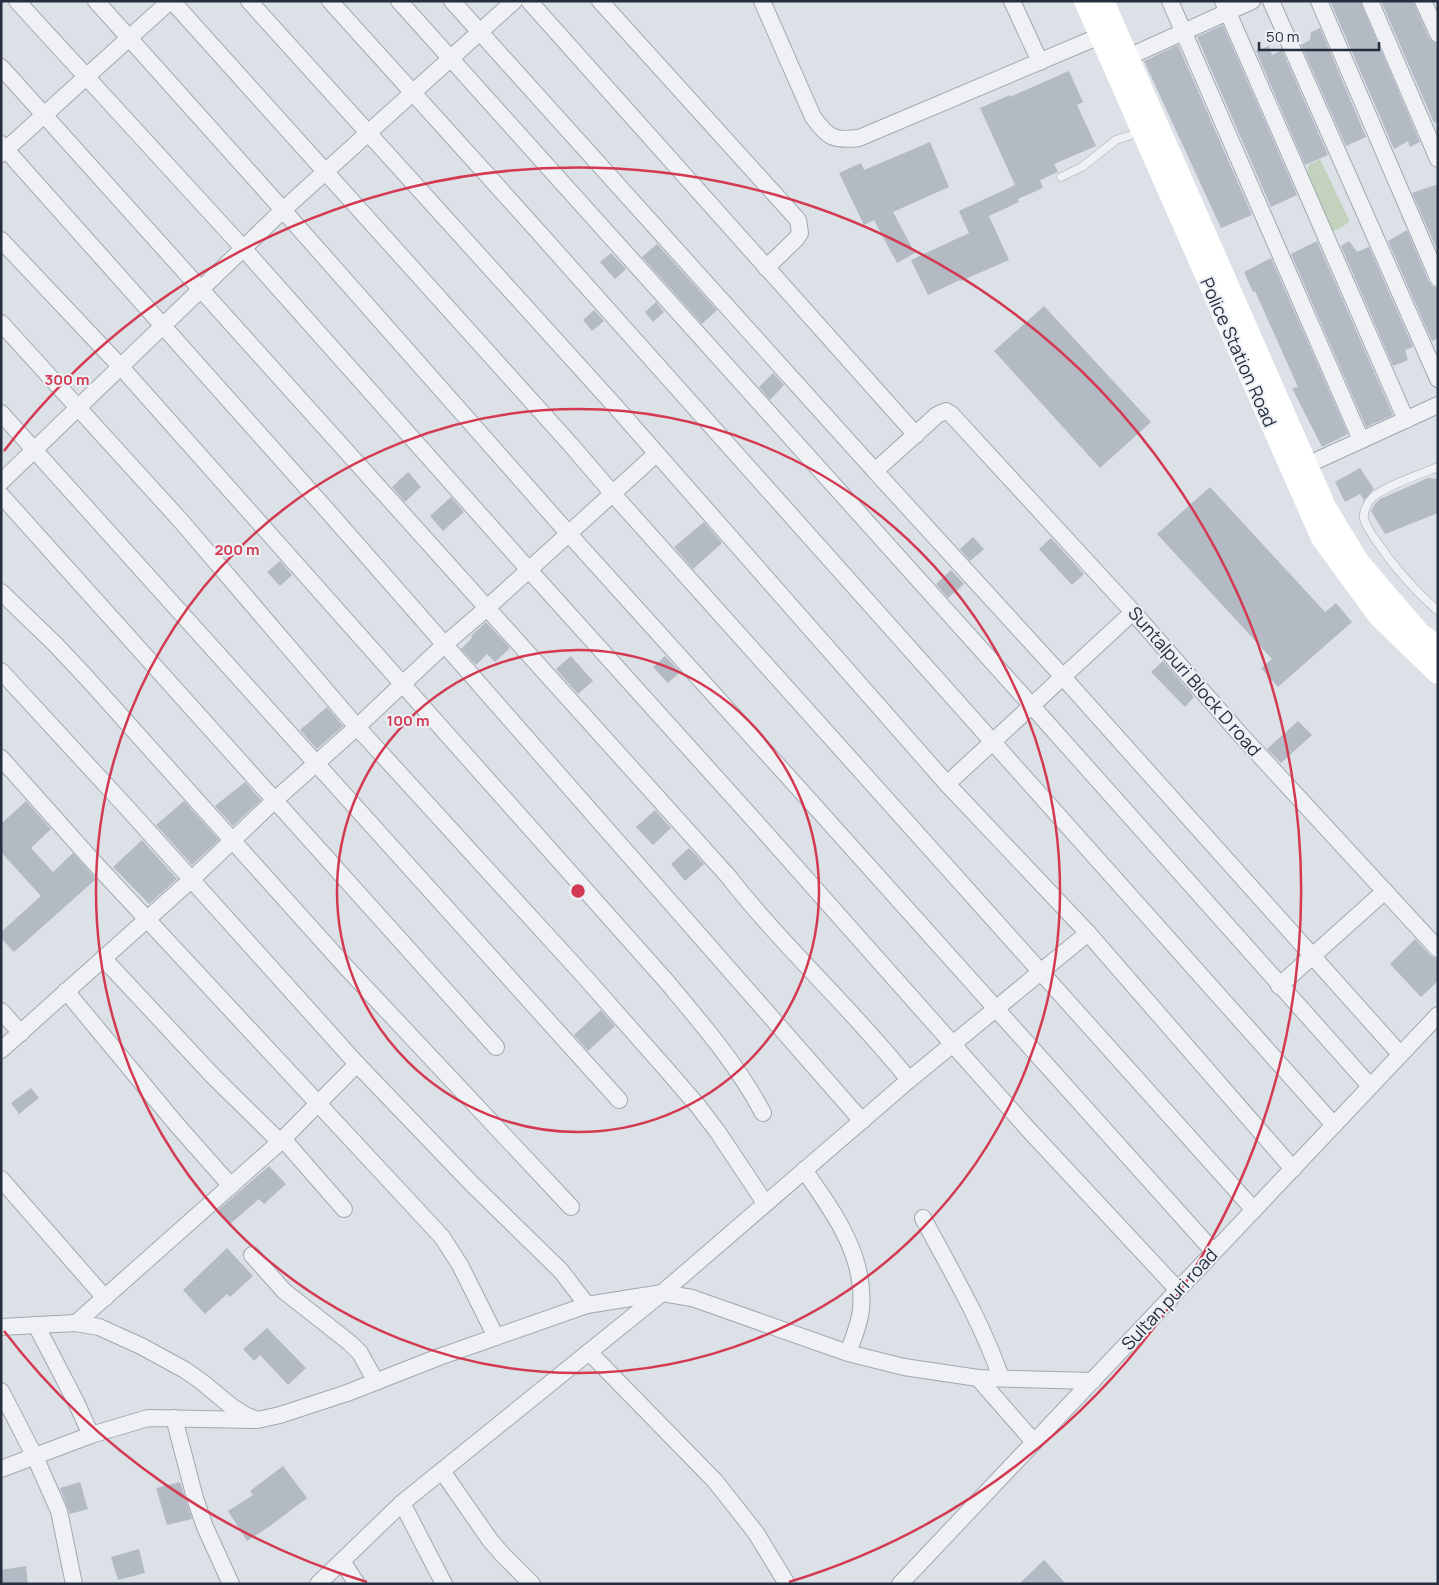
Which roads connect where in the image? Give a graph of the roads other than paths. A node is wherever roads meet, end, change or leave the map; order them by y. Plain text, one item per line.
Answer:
1 (17, 1) edge
2 (96, 1) edge
3 (171, 1) edge
4 (249, 1) edge
5 (330, 1) edge
6 (399, 1) edge
7 (452, 1) edge
8 (514, 1) edge
9 (529, 1) edge
10 (600, 1) edge
11 (762, 1) edge
12 (1012, 1) edge
13 (1085, 1) edge
14 (1103, 1) edge
15 (1170, 1) edge
16 (1252, 1) edge
17 (1272, 1) edge
18 (1319, 1) edge
19 (1370, 1) edge
20 (1423, 1) edge
21 (1226, 6) edge
22 (1184, 31) junction
23 (480, 33) junction
24 (1438, 34) edge
25 (1100, 36) junction
26 (129, 38) junction
27 (1128, 56) junction
28 (451, 59) junction
29 (1040, 62) junction
30 (1, 67) edge
31 (86, 76) junction
32 (412, 94) junction
33 (44, 115) junction
34 (1141, 132) junction
35 (367, 133) junction
36 (3, 149) edge
37 (1438, 159) edge
38 (325, 171) junction
39 (1062, 177) dead end
40 (283, 210) junction
41 (1, 240) edge
42 (243, 248) junction
43 (766, 268) junction
44 (1438, 278) edge
45 (201, 289) junction
46 (1, 323) edge
47 (163, 326) junction
48 (121, 367) junction
49 (1438, 379) edge
50 (1438, 405) edge
51 (78, 408) junction
52 (1, 413) edge
53 (1406, 420) junction
54 (916, 435) junction
55 (1361, 440) junction
56 (35, 450) junction
57 (656, 454) junction
58 (1307, 466) junction
59 (1438, 467) edge
60 (875, 472) junction
61 (1, 482) edge
62 (613, 494) junction
63 (1, 495) edge
64 (568, 533) junction
65 (529, 570) junction
66 (1, 592) edge
67 (488, 608) junction
68 (1438, 611) edge
69 (1133, 612) junction
70 (444, 646) junction
71 (1438, 648) edge
72 (1, 671) edge
73 (1438, 673) edge
74 (1063, 677) junction
75 (403, 685) junction
76 (1032, 706) junction
77 (357, 727) junction
78 (993, 742) junction
79 (1, 758) edge
80 (317, 763) junction
81 (947, 784) junction
82 (274, 800) junction
83 (232, 840) junction
84 (191, 880) junction
85 (1385, 891) junction
86 (147, 918) junction
87 (1088, 933) junction
88 (1438, 949) edge
89 (1313, 956) junction
90 (104, 958) junction
91 (1041, 972) junction
92 (1280, 986) junction
93 (66, 991) junction
94 (996, 1009) junction
95 (1, 1011) edge
96 (1438, 1015) edge
97 (21, 1033) junction
98 (954, 1044) junction
99 (496, 1047) dead end
100 (1, 1050) edge
101 (1400, 1054) junction
102 (357, 1064) junction
103 (909, 1080) junction
104 (1370, 1086) junction
105 (619, 1100) dead end
106 (318, 1103) junction
107 (763, 1113) dead end
108 (862, 1121) junction
109 (1334, 1125) junction
110 (282, 1140) junction
111 (1293, 1169) junction
112 (804, 1170) junction
113 (1, 1179) edge
114 (231, 1186) junction
115 (765, 1204) junction
116 (571, 1207) dead end
117 (344, 1209) dead end
118 (1254, 1210) junction
119 (923, 1218) dead end
120 (1213, 1251) junction
121 (252, 1255) dead end
122 (1178, 1290) junction
123 (662, 1293) junction
124 (105, 1298) junction
125 (588, 1305) junction
126 (76, 1323) junction
127 (36, 1325) junction
128 (1, 1327) edge
129 (496, 1337) junction
130 (589, 1352) junction
131 (848, 1353) junction
132 (978, 1378) junction
133 (1001, 1378) junction
134 (1093, 1381) junction
135 (376, 1382) junction
136 (1, 1391) edge
137 (174, 1418) junction
138 (257, 1420) junction
139 (91, 1435) junction
140 (1034, 1442) junction
141 (35, 1457) junction
142 (1, 1469) edge
143 (442, 1471) junction
144 (402, 1502) junction
145 (342, 1561) junction
146 (74, 1584) edge
147 (231, 1584) edge
148 (318, 1584) edge
149 (357, 1584) edge
150 (444, 1584) edge
151 (532, 1584) edge
152 (787, 1584) edge
153 (900, 1584) edge

1 - 31 street
2 - 26 street
3 - 26 street
3 - 38 street
4 - 35 street
5 - 32 street
6 - 28 street
7 - 23 street
8 - 23 street
9 - 43 street
10 - 43 street
11 - 29 street
12 - 29 street
13 - 25 street, Police Station Road
14 - 27 street, Police Station Road
15 - 22 street
16 - 21 street
17 - 49 street
18 - 44 street
19 - 37 street
20 - 24 street
21 - 22 street
21 - 53 street
22 - 27 street
22 - 55 street
23 - 28 street
23 - 60 street
25 - 29 street
25 - 34 street, Police Station Road
26 - 31 street
26 - 40 street
27 - 58 street, Police Station Road
28 - 32 street
28 - 76 street
30 - 33 street
31 - 33 street
31 - 42 street
32 - 35 street
32 - 78 street
33 - 36 street
33 - 45 street
34 - 39 lane
34 - 73 street, Police Station Road
35 - 38 street
35 - 57 street
36 - 47 street
38 - 40 street
38 - 62 street
40 - 42 street
40 - 64 street
41 - 48 street
42 - 45 street
42 - 65 street
43 - 54 street
45 - 47 street
45 - 67 street
46 - 51 street
47 - 48 street
47 - 70 street
48 - 51 street
48 - 75 street
50 - 53 street
51 - 56 street
51 - 77 street
52 - 56 street
53 - 55 street
54 - 60 street
54 - 69 street, Suntalpuri Block D road
55 - 58 street
56 - 61 street
56 - 80 street
57 - 62 street
57 - 81 street
58 - 71 street, Police Station Road
59 - 68 lane
60 - 74 street
62 - 64 street
62 - 91 street
63 - 82 street
64 - 65 street
64 - 94 street
65 - 67 street
65 - 98 street
66 - 83 street
67 - 70 street
67 - 103 street
69 - 74 street
69 - 85 street, Suntalpuri Block D road
70 - 75 street
70 - 108 street
72 - 84 street
74 - 76 street
74 - 89 street
75 - 77 street
75 - 107 street
76 - 78 street
76 - 92 street
77 - 80 street
77 - 115 street
78 - 81 street
78 - 109 street
79 - 86 street
80 - 82 street
80 - 105 street
81 - 87 street
82 - 83 street
82 - 99 street
83 - 84 street
83 - 116 street
84 - 86 street
84 - 102 street
85 - 88 street, Suntalpuri Block D road
85 - 89 street
86 - 90 street
86 - 106 street
87 - 91 street
87 - 111 street
89 - 92 street
89 - 101 street
90 - 93 street
90 - 110 street
91 - 94 street
91 - 118 street
92 - 104 street
93 - 97 street
93 - 114 street
94 - 98 street
94 - 120 street
95 - 97 street
96 - 101 street, Sultan puri road
97 - 100 street
98 - 103 street
98 - 122 street
101 - 104 street, Sultan puri road
102 - 106 street
102 - 125 street
103 - 108 street
104 - 109 street, Sultan puri road
106 - 110 street
106 - 129 street
108 - 112 street
109 - 111 street, Sultan puri road
110 - 114 street
110 - 117 street
111 - 118 street, Sultan puri road
112 - 115 street
112 - 131 street
113 - 124 street
114 - 124 street
115 - 123 street
118 - 120 street, Sultan puri road
119 - 133 street
120 - 122 street, Sultan puri road
121 - 135 street
122 - 134 street, Sultan puri road
123 - 125 street
123 - 130 street
123 - 131 street
124 - 126 street
125 - 129 street
126 - 127 street
126 - 138 street
127 - 128 street
127 - 139 street
129 - 135 street
130 - 143 street
130 - 152 street
131 - 132 street
132 - 133 street
132 - 140 street
133 - 134 street
134 - 140 street, Sultan puri road
135 - 138 street
136 - 141 street
137 - 138 street
137 - 139 street
137 - 147 street
139 - 141 street
140 - 153 street, Sultan puri road
141 - 142 street
141 - 146 street
143 - 144 street
143 - 151 street
144 - 145 street
144 - 150 street
145 - 148 street
145 - 149 street

